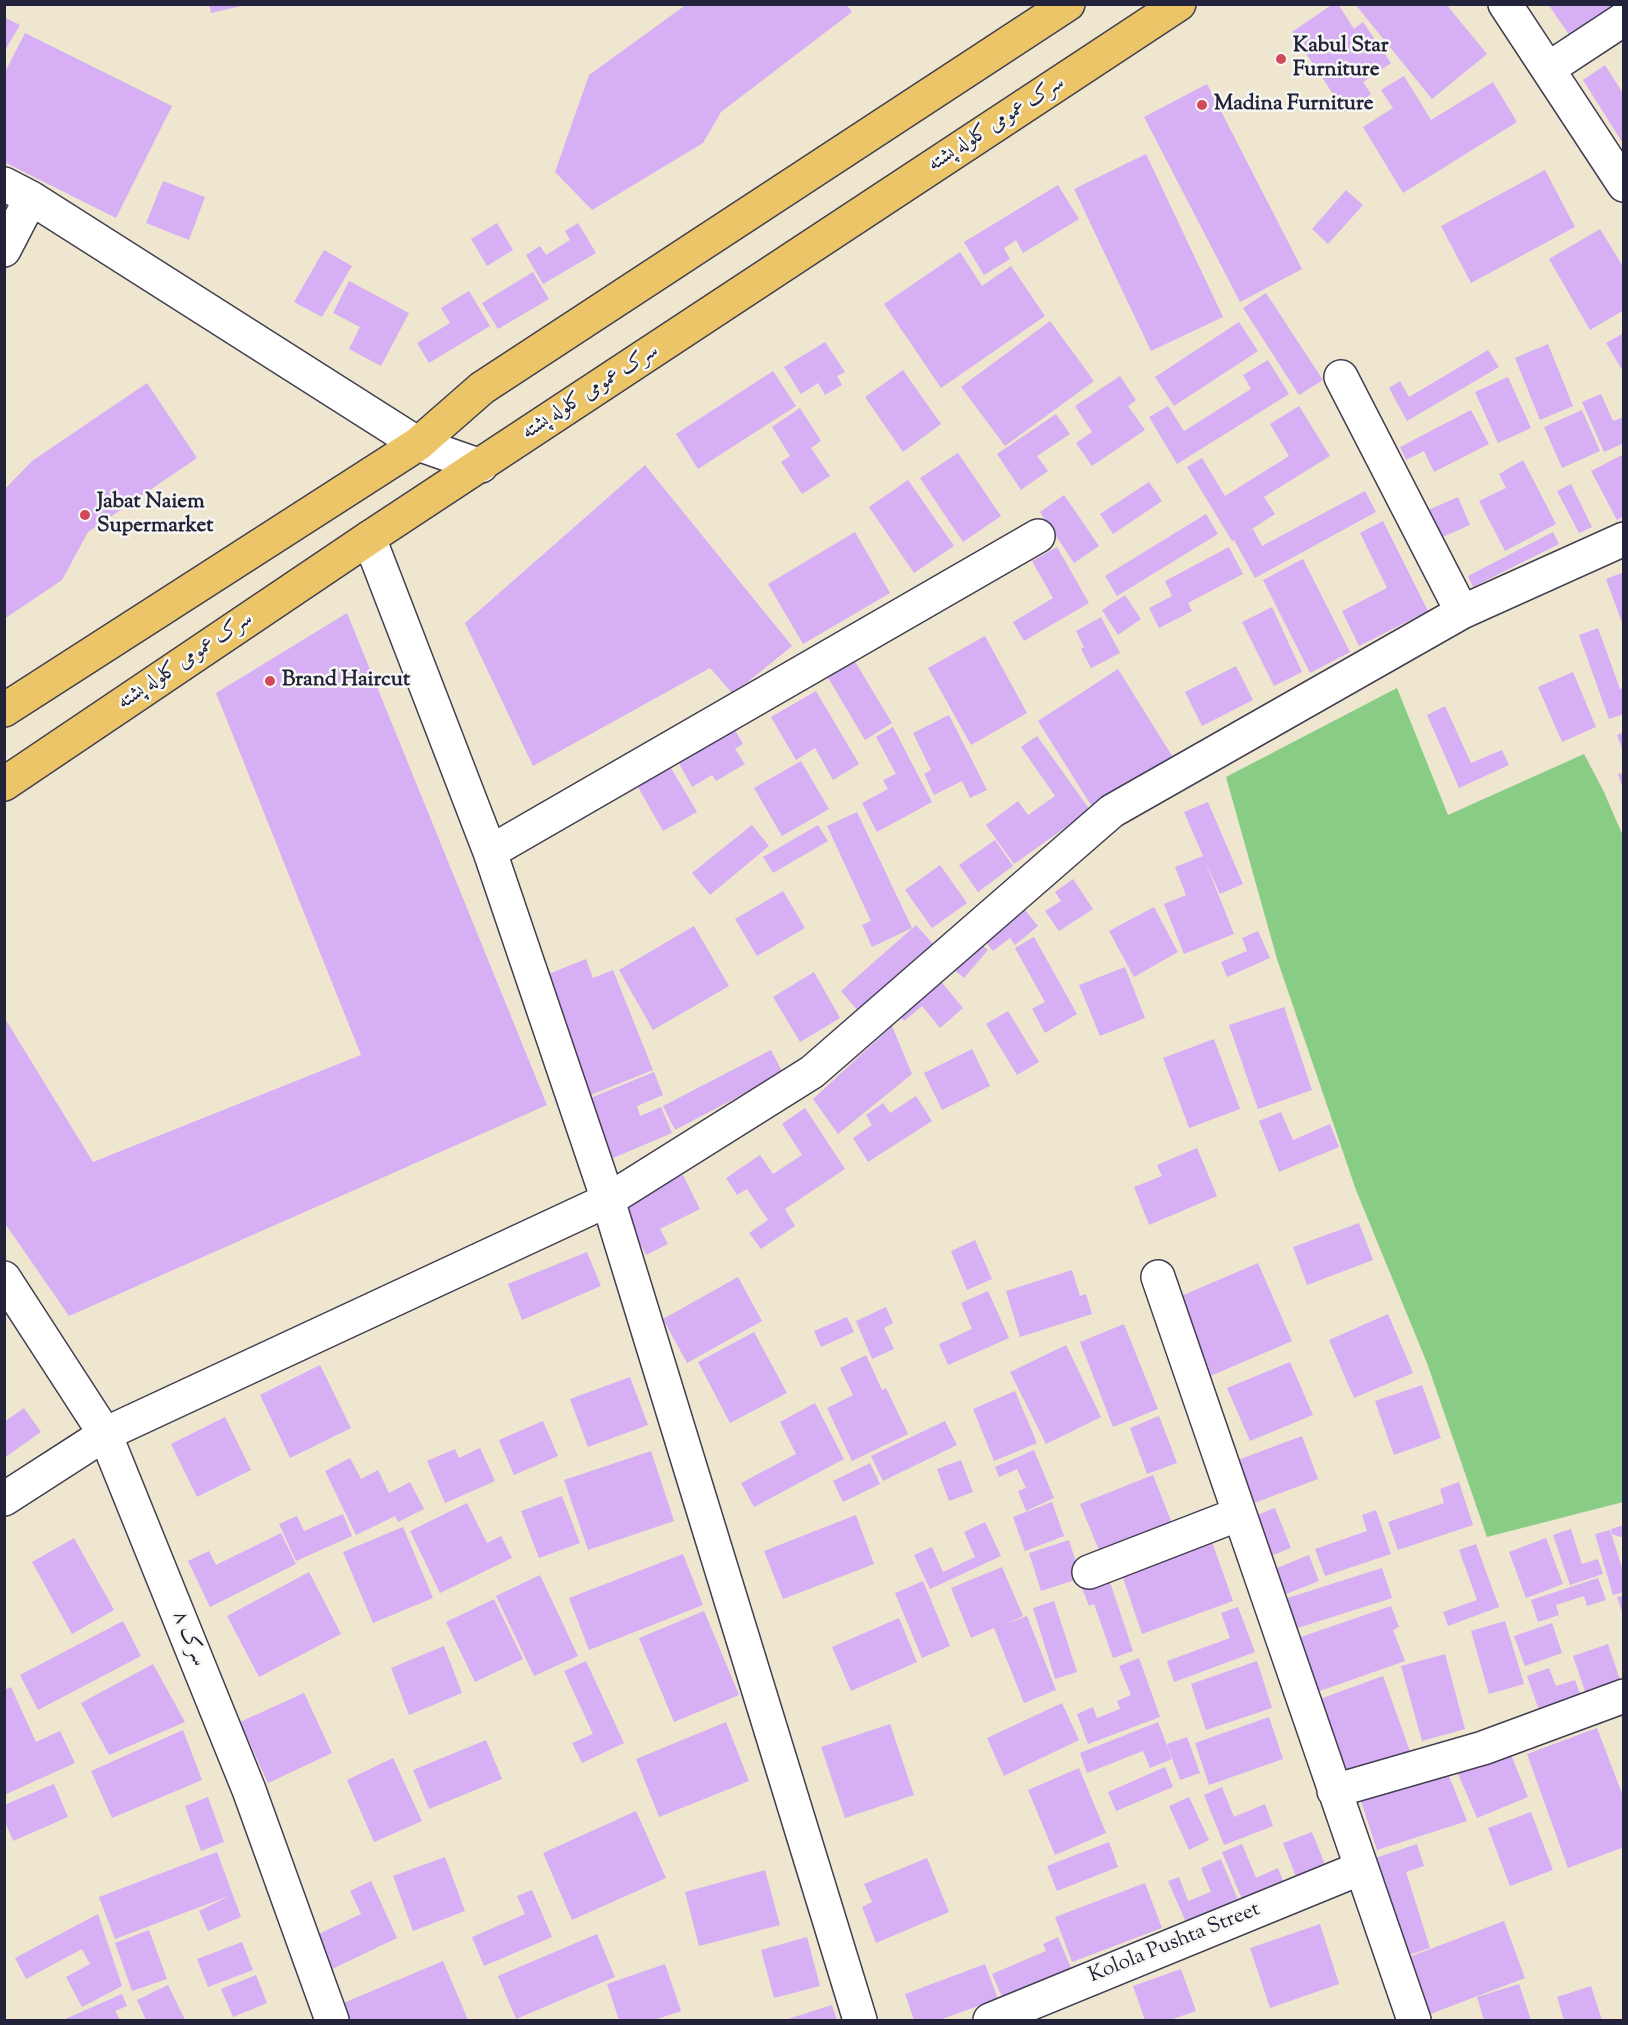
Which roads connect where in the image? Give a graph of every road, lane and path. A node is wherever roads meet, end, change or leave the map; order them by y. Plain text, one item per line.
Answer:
1 (1068, 4) edge
2 (1179, 4) edge
3 (1505, 4) edge
4 (1623, 19) edge
5 (1548, 69) junction
6 (1623, 185) edge
7 (18, 191) edge
8 (4, 250) edge
9 (1341, 377) dead end
10 (418, 444) junction
11 (481, 465) junction
12 (1038, 536) dead end
13 (369, 538) junction
14 (1623, 539) edge
15 (1462, 612) junction
16 (4, 710) edge
17 (4, 784) edge
18 (490, 852) junction
19 (608, 1200) junction
20 (1158, 1277) dead end
21 (4, 1278) edge
22 (105, 1434) junction
23 (4, 1499) edge
24 (1239, 1514) junction
25 (1089, 1572) dead end
26 (1623, 1696) edge
27 (1334, 1791) junction
28 (1361, 1868) junction
29 (332, 2020) edge
30 (860, 2020) edge
31 (990, 2020) edge
32 (1414, 2020) edge

1 - 10 main road
2 - 11 main road, سرک عمومی کلوله پشته
3 - 5 street
4 - 5 street
5 - 6 street
7 - 8 street
7 - 10 street
9 - 15 street
10 - 11 street
10 - 16 main road
11 - 13 main road, سرک عمومی کلوله پشته
12 - 18 street
13 - 17 main road, سرک عمومی کلوله پشته
13 - 18 street
14 - 15 street
15 - 19 street
18 - 19 street
19 - 22 street
19 - 30 street
20 - 24 street
21 - 22 street, سرک ۸
22 - 23 street
22 - 29 street, سرک ۸
24 - 25 street
24 - 27 street
26 - 27 street
27 - 28 street
28 - 31 street, Kolola Pushta Street
28 - 32 street

